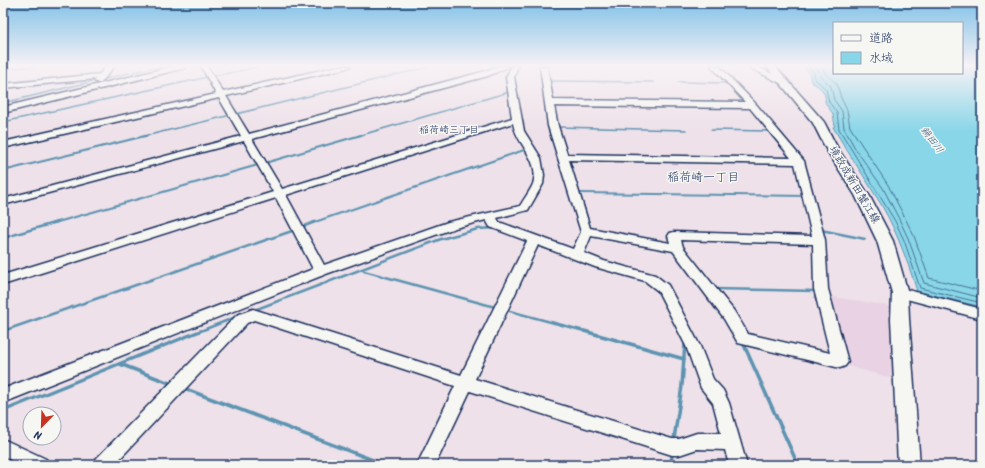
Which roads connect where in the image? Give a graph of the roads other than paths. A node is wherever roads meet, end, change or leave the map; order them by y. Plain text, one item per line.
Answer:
1 (88, 88) edge
2 (217, 88) edge
3 (252, 88) edge
4 (433, 88) edge
5 (512, 88) edge
6 (547, 88) edge
7 (736, 88) edge
8 (789, 88) edge
9 (221, 95) junction
10 (549, 103) junction
11 (752, 105) junction
12 (3, 110) edge
13 (517, 119) junction
14 (246, 138) junction
15 (3, 145) edge
16 (563, 157) junction
17 (798, 161) junction
18 (279, 193) junction
19 (3, 202) edge
20 (490, 216) junction
21 (587, 231) junction
22 (534, 240) junction
23 (820, 240) junction
24 (677, 248) junction
25 (577, 256) junction
26 (320, 271) junction
27 (3, 280) edge
28 (900, 293) junction
29 (249, 307) junction
30 (982, 314) edge
31 (466, 383) junction
32 (3, 396) edge
33 (732, 442) junction
34 (3, 447) edge
35 (40, 465) edge
36 (102, 465) edge
37 (426, 465) edge
38 (738, 465) edge
39 (909, 465) edge

1 - 12 street
2 - 9 street
3 - 9 street
4 - 14 street
5 - 13 street
6 - 10 street
7 - 11 street
8 - 28 main road, 境政成新田蟹江線
9 - 14 street
9 - 15 street
10 - 11 street
10 - 16 street
11 - 17 street
13 - 18 street
13 - 20 street
14 - 18 street
14 - 19 street
16 - 17 street
16 - 21 street
17 - 23 street
18 - 26 street
18 - 27 street
20 - 22 street
20 - 26 street
21 - 24 street
21 - 25 street
22 - 25 street
22 - 31 street
23 - 24 street
23 - 24 street
25 - 33 street
26 - 29 street
28 - 30 street
28 - 39 main road, 境政成新田蟹江線
29 - 31 street
29 - 32 street
29 - 36 street
31 - 33 street
31 - 37 street
33 - 38 street
34 - 35 street

